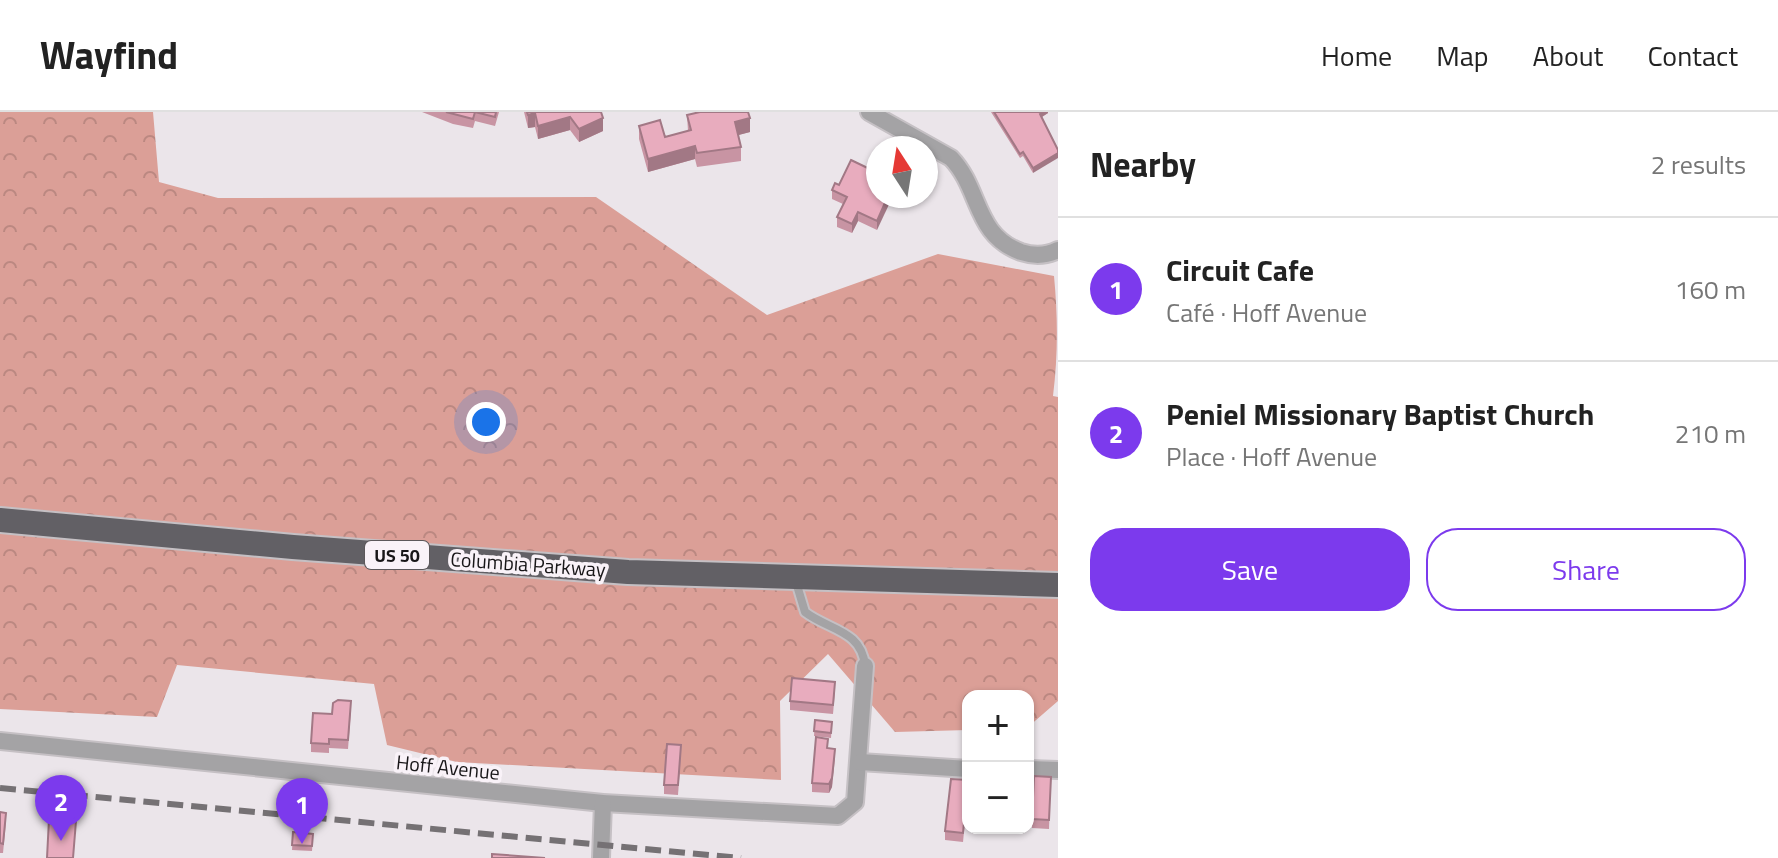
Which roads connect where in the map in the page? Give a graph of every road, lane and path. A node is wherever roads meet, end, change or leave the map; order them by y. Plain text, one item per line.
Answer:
1 (869, 112) edge
2 (1058, 250) edge
3 (0, 520) edge
4 (795, 576) junction
5 (1058, 585) edge
6 (865, 666) joint
7 (0, 741) edge
8 (859, 766) junction
9 (962, 769) edge
10 (1034, 769) edge
11 (1058, 770) edge
12 (603, 803) junction
13 (601, 858) edge

1 - 2 street
3 - 4 highway, Columbia Parkway / US 50
4 - 5 highway, Columbia Parkway / US 50
4 - 6 lane
6 - 8 street, Hoff Avenue
7 - 12 street, Hoff Avenue
8 - 9 street
8 - 12 street, Hoff Avenue
10 - 11 street
12 - 13 street

